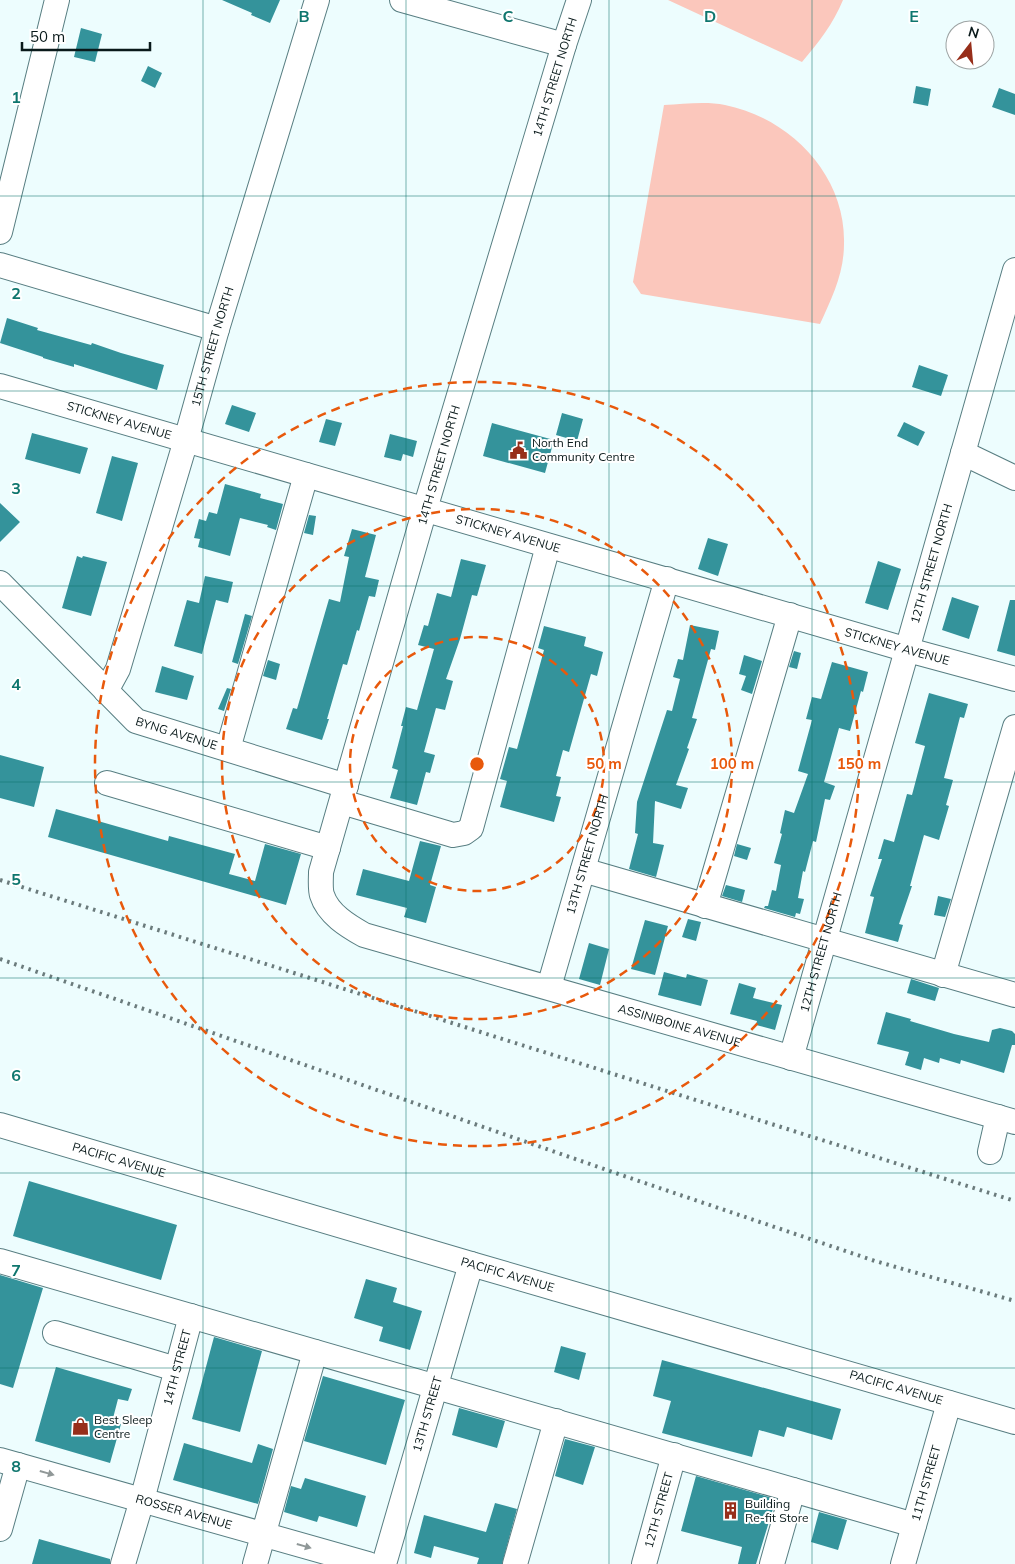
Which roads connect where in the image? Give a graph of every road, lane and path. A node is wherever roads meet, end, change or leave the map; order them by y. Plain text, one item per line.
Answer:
1 (57, 0) edge
2 (317, 0) edge
3 (402, 0) edge
4 (579, 0) edge
5 (564, 45) junction
6 (0, 232) edge
7 (0, 265) edge
8 (1015, 270) edge
9 (217, 329) junction
10 (0, 386) edge
11 (186, 440) junction
12 (963, 453) junction
13 (306, 476) junction
14 (1015, 478) edge
15 (426, 509) junction
16 (548, 546) junction
17 (666, 579) junction
18 (0, 583) edge
19 (790, 615) junction
20 (908, 650) junction
21 (1015, 679) edge
22 (106, 691) junction
23 (1015, 727) edge
24 (228, 749) junction
25 (107, 783) dead end
26 (344, 794) junction
27 (328, 848) junction
28 (583, 870) junction
29 (705, 906) junction
30 (347, 925) joint
31 (825, 941) junction
32 (943, 975) junction
33 (549, 987) junction
34 (1015, 995) edge
35 (791, 1058) junction
36 (1006, 1119) edge
37 (0, 1125) edge
38 (990, 1152) dead end
39 (0, 1261) edge
40 (471, 1264) junction
41 (191, 1316) junction
42 (55, 1333) dead end
43 (315, 1352) junction
44 (176, 1369) junction
45 (435, 1386) junction
46 (949, 1403) junction
47 (556, 1421) junction
48 (1015, 1422) edge
49 (674, 1455) junction
50 (9, 1463) edge
51 (793, 1490) junction
52 (142, 1500) junction
53 (914, 1525) junction
54 (0, 1530) edge
55 (264, 1534) junction
56 (123, 1564) edge
57 (255, 1564) edge
58 (368, 1564) edge
59 (384, 1564) edge
60 (515, 1564) edge
61 (644, 1564) edge
62 (772, 1564) edge
63 (903, 1564) edge

1 - 6 street
2 - 9 street, 15TH STREET NORTH
3 - 5 street
4 - 5 street, 14TH STREET NORTH
5 - 15 street, 14TH STREET NORTH
7 - 9 street
8 - 12 street, 12TH STREET NORTH
9 - 11 street, 15TH STREET NORTH
10 - 11 street, STICKNEY AVENUE
11 - 13 street, STICKNEY AVENUE
11 - 22 street, 15TH STREET NORTH
12 - 14 street
12 - 20 street, 12TH STREET NORTH
13 - 15 street, STICKNEY AVENUE
13 - 24 street
15 - 16 street, STICKNEY AVENUE
15 - 26 street, 14TH STREET NORTH
16 - 17 street, STICKNEY AVENUE
16 - 26 street, BYNG AVENUE
17 - 19 street, STICKNEY AVENUE
17 - 28 street, 13TH STREET NORTH
18 - 22 street, BYNG AVENUE
19 - 20 street, STICKNEY AVENUE
19 - 29 street
20 - 21 street, STICKNEY AVENUE
20 - 31 street, 12TH STREET NORTH
22 - 24 street, BYNG AVENUE
23 - 32 street
24 - 26 street, BYNG AVENUE
25 - 27 street
26 - 27 street, 14TH STREET NORTH
27 - 30 street, 14TH STREET NORTH
28 - 29 street
28 - 33 street, 13TH STREET NORTH
29 - 31 street
30 - 33 street, ASSINIBOINE AVENUE
31 - 32 street
31 - 35 street, 12TH STREET NORTH
32 - 34 street
33 - 35 street, ASSINIBOINE AVENUE
35 - 36 street, ASSINIBOINE AVENUE
36 - 38 street
37 - 40 street, PACIFIC AVENUE
39 - 41 street
40 - 45 street, 13TH STREET
40 - 46 street, PACIFIC AVENUE
41 - 43 street
41 - 44 street, 14TH STREET
42 - 44 street
43 - 45 street
43 - 55 street
44 - 52 street, 14TH STREET
45 - 47 street
45 - 59 street, 13TH STREET
46 - 48 street, PACIFIC AVENUE
46 - 53 street, 11TH STREET
47 - 49 street
47 - 60 street
49 - 51 street
49 - 61 street, 12TH STREET
50 -> 52 street, ROSSER AVENUE
50 - 54 street
51 - 53 street
51 - 62 street
52 - 55 street, ROSSER AVENUE
52 - 56 street, 14TH STREET
53 - 63 street, 11TH STREET
55 - 57 street
55 -> 58 street, ROSSER AVENUE

